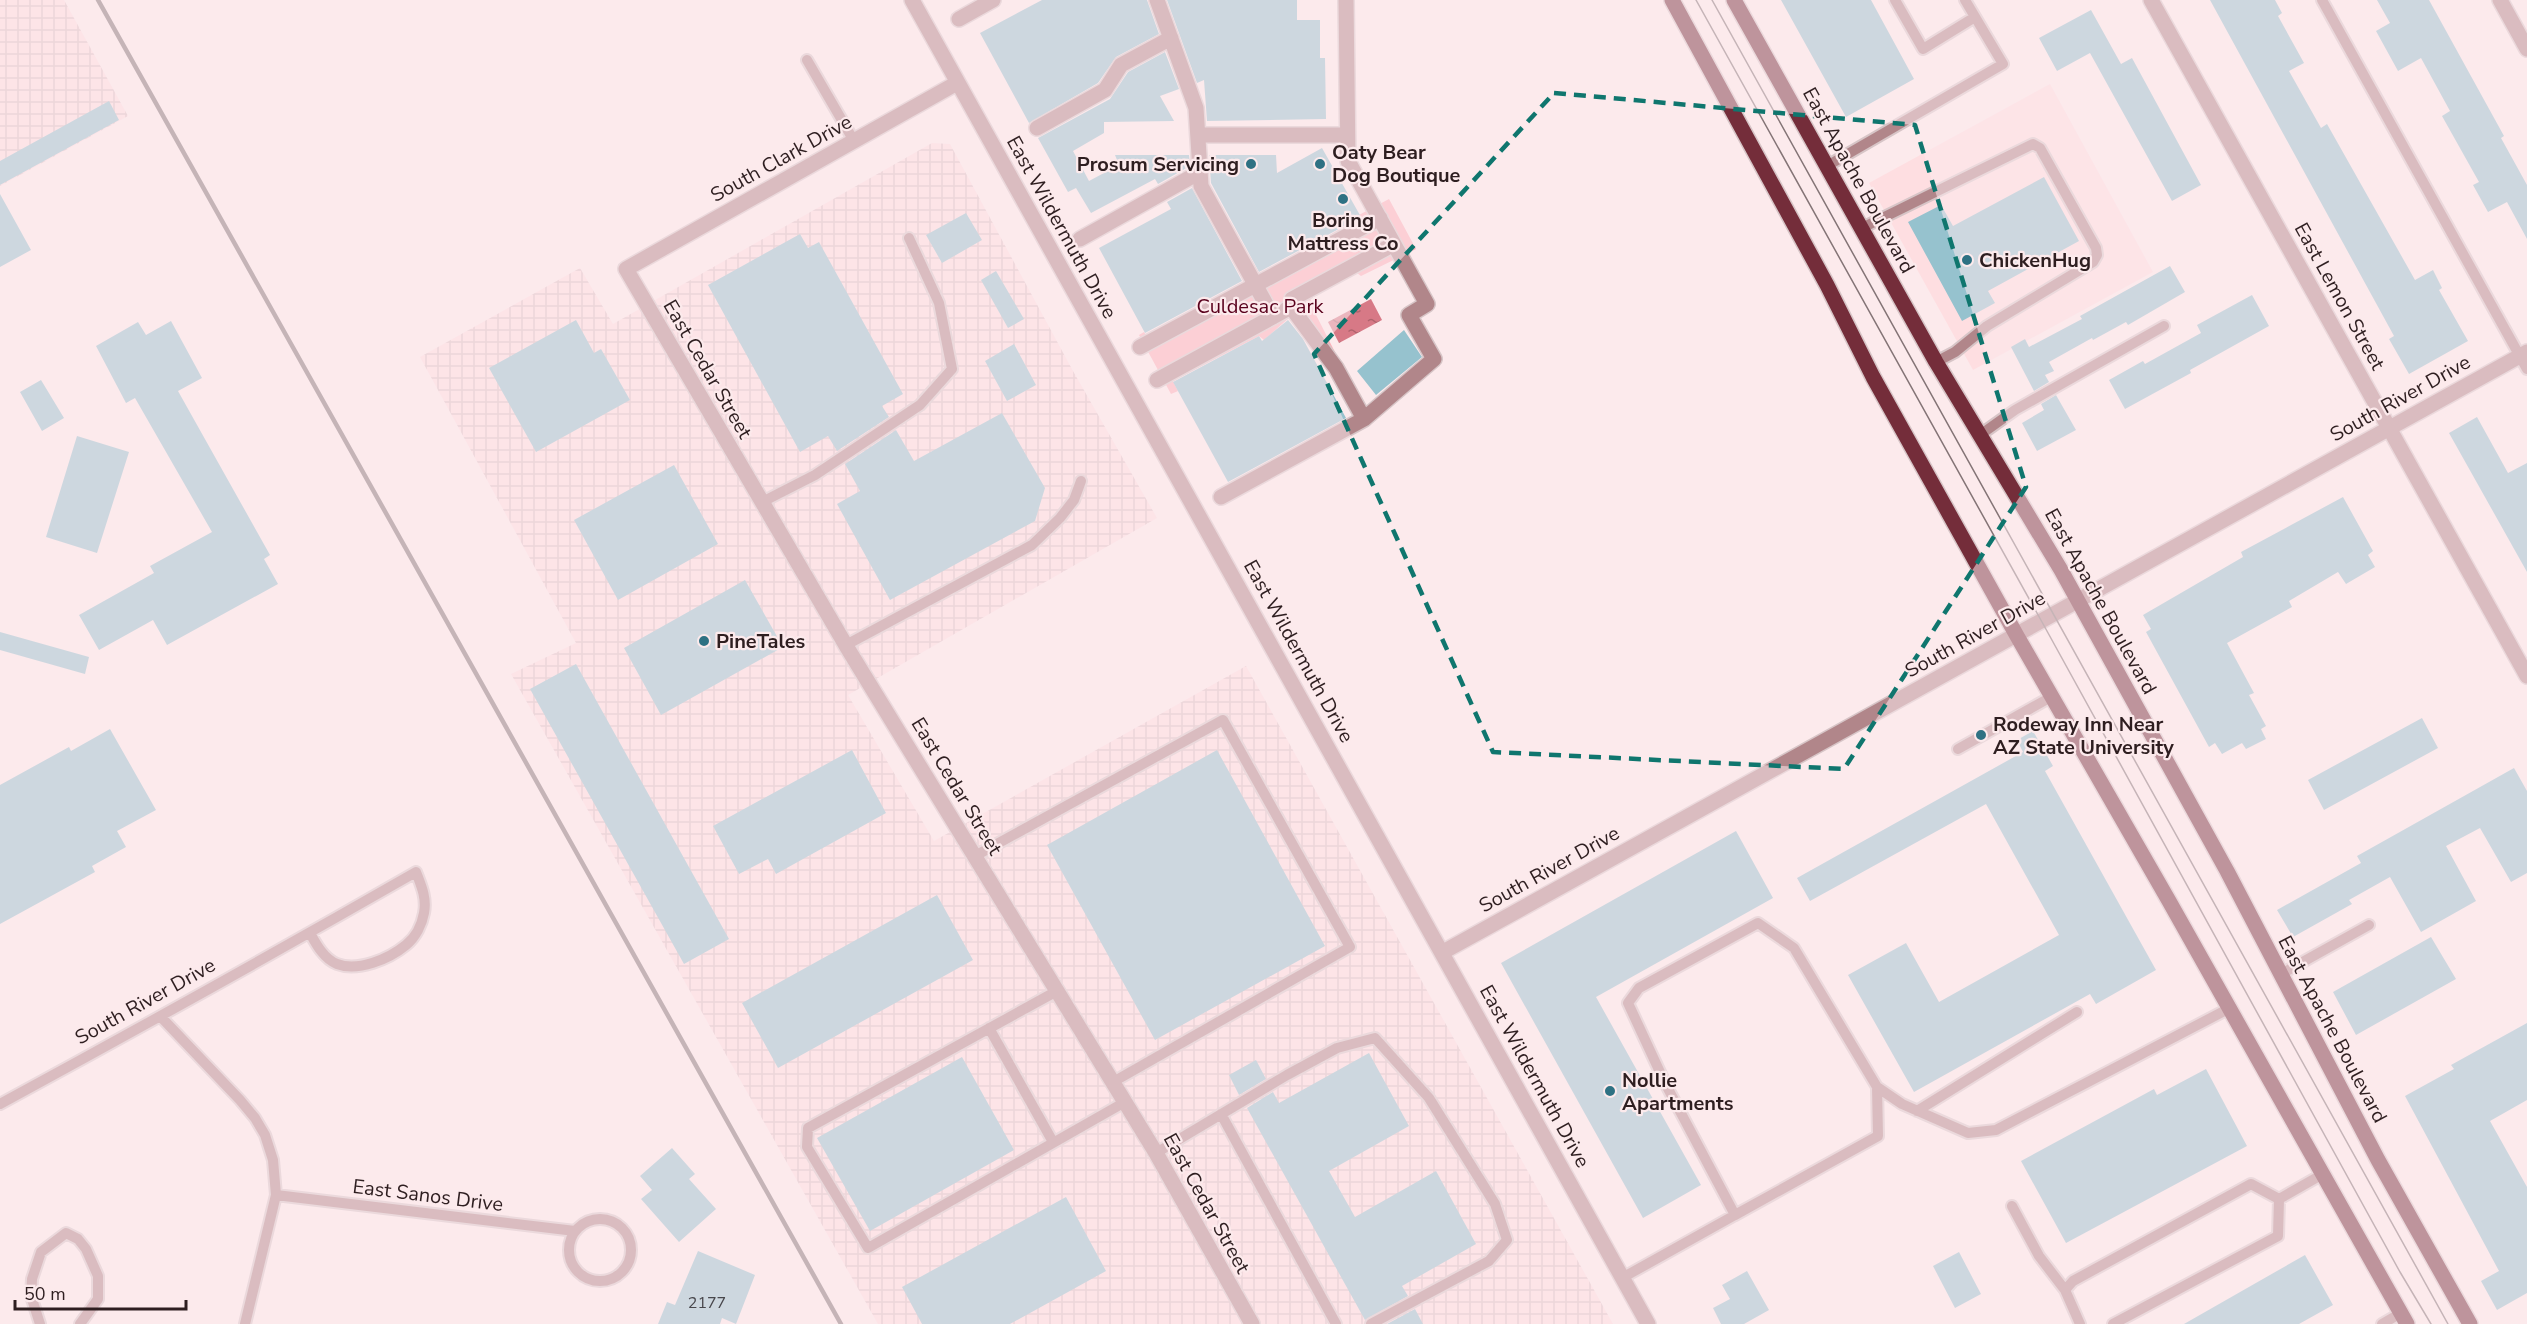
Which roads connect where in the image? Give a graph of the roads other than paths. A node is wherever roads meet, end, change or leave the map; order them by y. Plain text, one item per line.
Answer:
1 (912, 0) edge
2 (993, 0) edge
3 (1157, 0) edge
4 (1346, 0) edge
5 (1672, 0) edge
6 (1734, 0) edge
7 (1895, 0) edge
8 (1965, 0) edge
9 (2151, 0) edge
10 (2322, 0) edge
11 (2500, 0) edge
12 (1975, 17) junction
13 (959, 19) dead end
14 (1171, 38) junction
15 (2527, 49) edge
16 (807, 60) dead end
17 (957, 82) junction
18 (1037, 128) dead end
19 (1198, 135) junction
20 (1347, 135) junction
21 (854, 141) junction
22 (1827, 166) junction
23 (1200, 172) junction
24 (1380, 218) junction
25 (1862, 228) junction
26 (909, 238) dead end
27 (1080, 238) dead end
28 (1394, 244) junction
29 (626, 269) joint
30 (1256, 285) junction
31 (1291, 307) junction
32 (1274, 317) junction
33 (2164, 326) dead end
34 (1140, 347) dead end
35 (2525, 359) edge
36 (1936, 362) junction
37 (1157, 380) dead end
38 (1364, 418) junction
39 (2390, 428) junction
40 (1980, 435) junction
41 (1081, 481) dead end
42 (1221, 497) dead end
43 (762, 502) junction
44 (2078, 600) junction
45 (2017, 636) junction
46 (846, 645) junction
47 (2527, 676) edge
48 (2051, 697) junction
49 (1958, 749) dead end
50 (975, 856) junction
51 (2369, 926) dead end
52 (310, 933) junction
53 (1443, 951) junction
54 (2280, 974) junction
55 (1057, 991) junction
56 (2230, 1008) junction
57 (2077, 1012) dead end
58 (161, 1017) junction
59 (989, 1028) junction
60 (1113, 1083) junction
61 (1877, 1087) junction
62 (1125, 1102) junction
63 (0, 1104) edge
64 (1917, 1111) junction
65 (1221, 1114) junction
66 (1053, 1142) junction
67 (1156, 1153) junction
68 (2323, 1174) junction
69 (276, 1195) junction
70 (2279, 1200) junction
71 (2012, 1206) dead end
72 (1736, 1215) junction
73 (575, 1231) junction
74 (1622, 1278) junction
75 (2065, 1290) junction
76 (2404, 1319) edge
77 (40, 1324) edge
78 (80, 1324) edge
79 (245, 1324) edge
80 (1252, 1324) edge
81 (1336, 1324) edge
82 (1371, 1324) edge
83 (1648, 1324) edge
84 (2079, 1324) edge
85 (2113, 1324) edge
86 (2382, 1324) edge
87 (2470, 1324) edge

1 - 17 street, East Wildermuth Drive
2 - 13 street
3 - 14 street
4 - 20 street
5 - 45 main road
6 - 22 main road, East Apache Boulevard
7 - 12 lane
8 - 12 lane
9 - 39 street, East Lemon Street
10 - 35 lane
11 - 15 street
12 - 22 lane
14 - 18 street
14 - 19 street
16 - 21 lane
17 - 21 street, South Clark Drive
17 - 53 street, East Wildermuth Drive
19 - 20 street
19 - 23 street
20 - 24 street
21 - 29 street, South Clark Drive
22 - 25 main road, East Apache Boulevard
23 - 27 street
23 - 30 street
24 - 28 street
24 - 30 street
25 - 36 main road, East Apache Boulevard
25 - 36 lane
26 - 43 lane
28 - 31 street
28 - 38 street
29 - 43 street, East Cedar Street
30 - 32 street
30 - 34 street
31 - 32 street
31 - 38 street
32 - 37 street
33 - 40 lane
35 - 39 street, South River Drive
36 - 40 main road, East Apache Boulevard
38 - 42 street
39 - 44 street, South River Drive
39 - 47 street, East Lemon Street
40 - 44 main road, East Apache Boulevard
41 - 46 lane
43 - 46 street, East Cedar Street
44 - 45 street, South River Drive
44 - 54 main road, East Apache Boulevard
45 - 48 main road
45 - 53 street, South River Drive
46 - 50 street, East Cedar Street
48 - 49 lane
48 - 56 main road
50 - 55 street, East Cedar Street
50 - 60 lane
51 - 54 lane
52 - 52 lane, South River Drive
52 - 58 lane, South River Drive
53 - 74 street, East Wildermuth Drive
54 - 87 main road, East Apache Boulevard
55 - 59 lane
55 - 60 street, East Cedar Street
56 - 64 lane
56 - 68 main road
57 - 64 lane
58 - 63 lane, South River Drive
58 - 69 lane
59 - 66 lane
59 - 66 lane
60 - 62 street, East Cedar Street
61 - 64 lane
61 - 72 lane
61 - 72 lane
62 - 66 lane
62 - 67 street, East Cedar Street
65 - 67 lane
65 - 81 lane
65 - 82 lane
67 - 80 street, East Cedar Street
68 - 70 lane
68 - 76 main road
69 - 73 lane, East Sanos Drive
69 - 79 lane
70 - 75 lane
70 - 85 lane
71 - 75 lane
72 - 74 lane
73 - 73 lane
74 - 83 street, East Wildermuth Drive
75 - 84 lane
76 - 86 lane
77 - 78 lane

